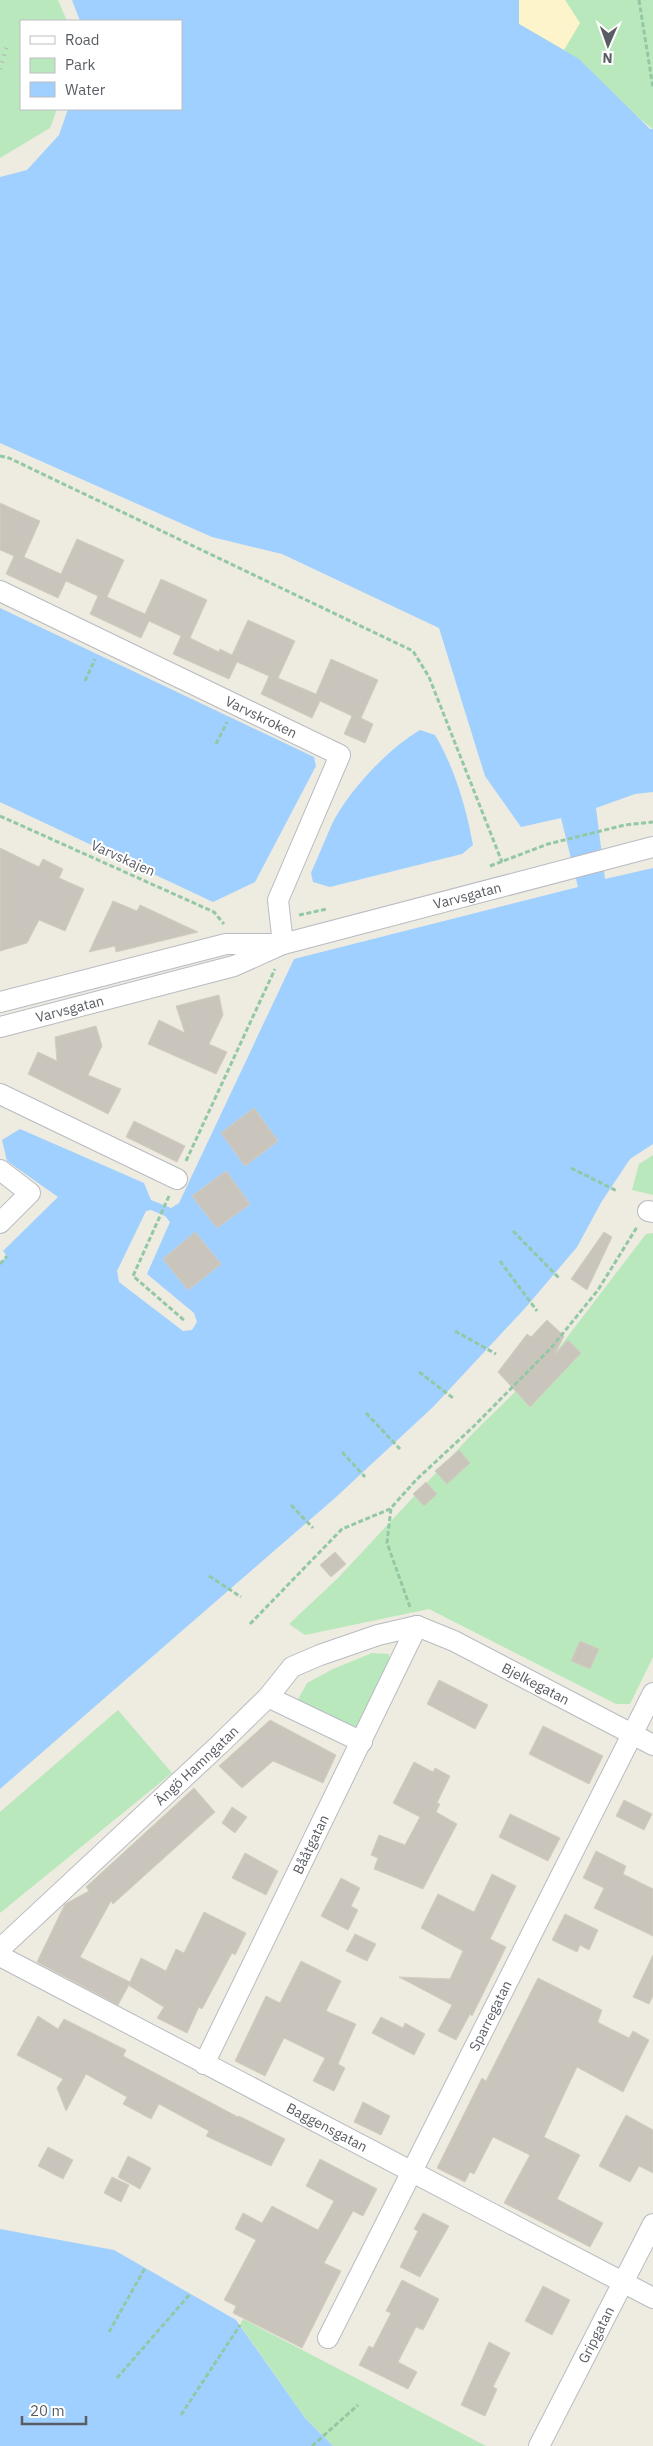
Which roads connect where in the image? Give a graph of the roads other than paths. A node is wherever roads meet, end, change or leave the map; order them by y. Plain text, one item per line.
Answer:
1 (0, 591) edge
2 (648, 849) edge
3 (283, 944) junction
4 (0, 1002) edge
5 (0, 1027) edge
6 (0, 1094) edge
7 (0, 1170) edge
8 (177, 1180) road end
9 (0, 1222) edge
10 (417, 1626) junction
11 (653, 1693) edge
12 (268, 1697) junction
13 (633, 1734) junction
14 (362, 1742) junction
15 (653, 1745) edge
16 (0, 1949) edge
17 (0, 1956) edge
18 (204, 2064) junction
19 (411, 2172) junction
20 (653, 2224) edge
21 (623, 2283) junction
22 (653, 2298) edge
23 (328, 2338) dead end
24 (539, 2446) edge

1 - 3 street, Varvskroken
2 - 3 street, Varvsgatan
3 - 4 street, Varvsgatan
3 - 5 street, Varvsgatan
6 - 8 street
7 - 9 street
10 - 12 street, Ängö Hamngatan
10 - 13 street, Bjelkegatan
10 - 14 street, Bååtgatan
11 - 13 street, Sparregatan
12 - 14 street
12 - 16 street, Ängö Hamngatan
13 - 15 street, Bjelkegatan
13 - 19 street, Sparregatan
14 - 18 street, Bååtgatan
17 - 18 street, Baggensgatan
18 - 19 street, Baggensgatan
19 - 21 street, Baggensgatan
19 - 23 street, Sparregatan
20 - 21 street, Gripgatan
21 - 22 street, Baggensgatan
21 - 24 street, Gripgatan

